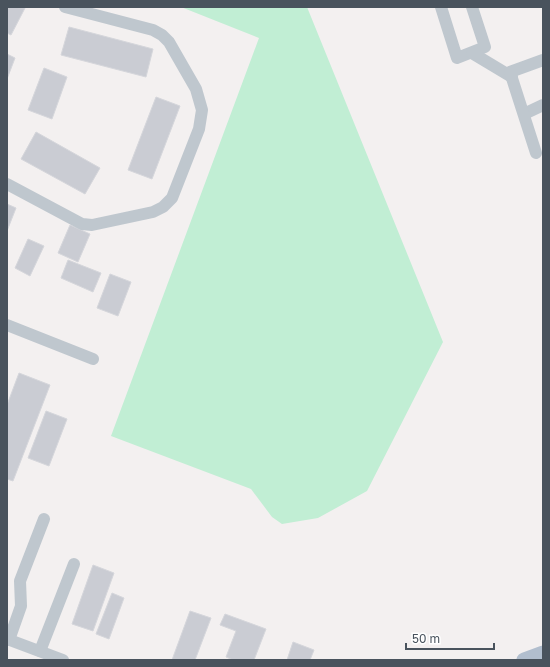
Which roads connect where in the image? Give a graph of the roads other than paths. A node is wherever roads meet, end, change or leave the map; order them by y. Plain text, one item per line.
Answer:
1 (65, 7) edge
2 (441, 7) edge
3 (472, 7) edge
4 (472, 53) junction
5 (543, 60) edge
6 (512, 77) junction
7 (543, 105) edge
8 (524, 114) junction
9 (535, 153) edge
10 (7, 184) edge
11 (7, 325) edge
12 (93, 359) dead end
13 (44, 519) dead end
14 (74, 564) dead end
15 (8, 639) edge
16 (40, 651) junction
17 (543, 653) edge
18 (63, 660) edge
19 (524, 660) edge

1 - 10 street
2 - 4 street
3 - 4 street
4 - 6 street
5 - 6 street
6 - 8 street
7 - 8 street
8 - 9 street
11 - 12 street
13 - 15 street
14 - 16 street
15 - 16 street
16 - 18 street
17 - 19 main road

